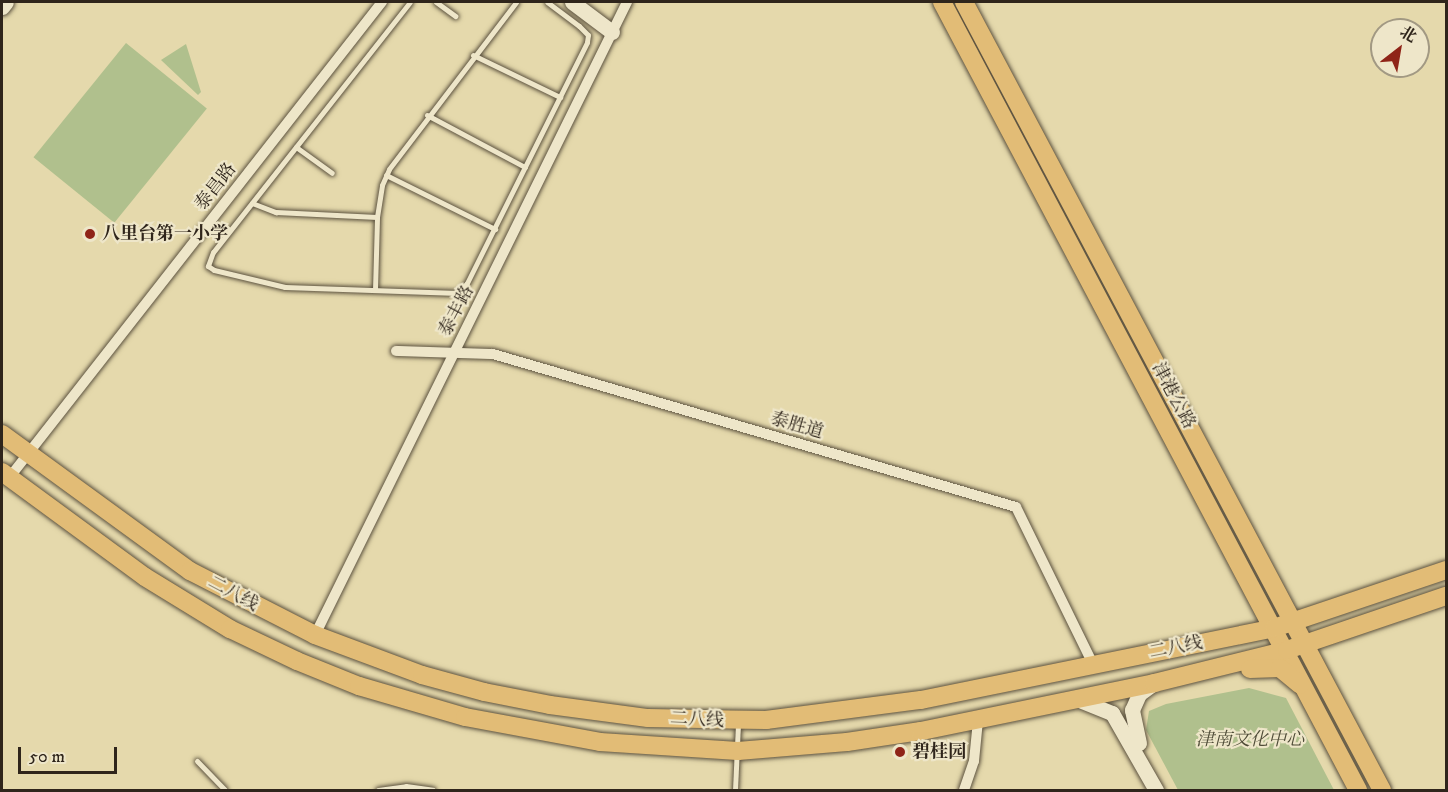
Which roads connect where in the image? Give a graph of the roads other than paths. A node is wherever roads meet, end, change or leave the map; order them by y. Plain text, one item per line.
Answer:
1 (6, 2) edge
2 (382, 2) edge
3 (410, 2) edge
4 (436, 2) edge
5 (516, 2) edge
6 (547, 2) edge
7 (572, 2) edge
8 (586, 2) edge
9 (627, 2) edge
10 (942, 2) edge
11 (964, 2) edge
12 (2, 7) edge
13 (455, 16) dead end
14 (614, 28) junction
15 (473, 56) junction
16 (560, 97) junction
17 (427, 116) junction
18 (296, 147) junction
19 (525, 167) junction
20 (332, 173) dead end
21 (386, 175) junction
22 (252, 203) junction
23 (377, 217) junction
24 (495, 229) junction
25 (375, 290) junction
26 (396, 351) dead end
27 (454, 351) junction
28 (2, 434) edge
29 (27, 454) junction
30 (5, 475) edge
31 (1446, 570) edge
32 (1446, 596) edge
33 (315, 636) junction
34 (1288, 638) junction
35 (1093, 664) junction
36 (1154, 683) junction
37 (1308, 693) junction
38 (1077, 699) junction
39 (978, 720) junction
40 (738, 722) junction
41 (738, 751) junction
42 (197, 760) dead end
43 (1378, 783) edge
44 (225, 790) edge
45 (378, 790) edge
46 (433, 790) edge
47 (735, 790) edge
48 (964, 790) edge
49 (1155, 790) edge
50 (1164, 790) edge
51 (1358, 790) edge

1 - 12 street
2 - 29 street, 泰昌路
3 - 18 lane
4 - 13 lane
5 - 15 lane
6 - 16 lane
7 - 14 street
8 - 14 street
9 - 14 street, 泰丰路
10 - 34 main road, 津港公路
11 - 34 main road, 津港公路
14 - 27 street, 泰丰路
15 - 16 lane
15 - 17 lane
16 - 19 lane
17 - 19 lane
17 - 21 lane
18 - 20 lane
18 - 22 lane
19 - 24 lane
21 - 23 lane
21 - 24 lane
22 - 23 lane
22 - 25 lane
23 - 25 lane
24 - 25 lane
26 - 27 street, 泰胜道
27 - 33 street, 泰丰路
27 - 35 street, 泰胜道
28 - 29 main road, 二八线
29 - 30 street, 泰昌路
29 - 33 main road, 二八线
30 - 41 main road, 二八线
31 - 34 main road, 二八线
32 - 34 main road, 二八线
33 - 40 main road, 二八线
34 - 35 main road, 二八线
34 - 36 main road, 二八线
34 - 37 main road, 津港公路
34 - 43 main road
35 - 40 main road, 二八线
36 - 37 main road
36 - 38 main road, 二八线
36 - 50 street
37 - 51 main road, 津港公路
38 - 39 main road, 二八线
38 - 49 street
39 - 41 main road, 二八线
39 - 48 street
40 - 41 lane
41 - 47 lane
42 - 44 lane
45 - 46 lane

